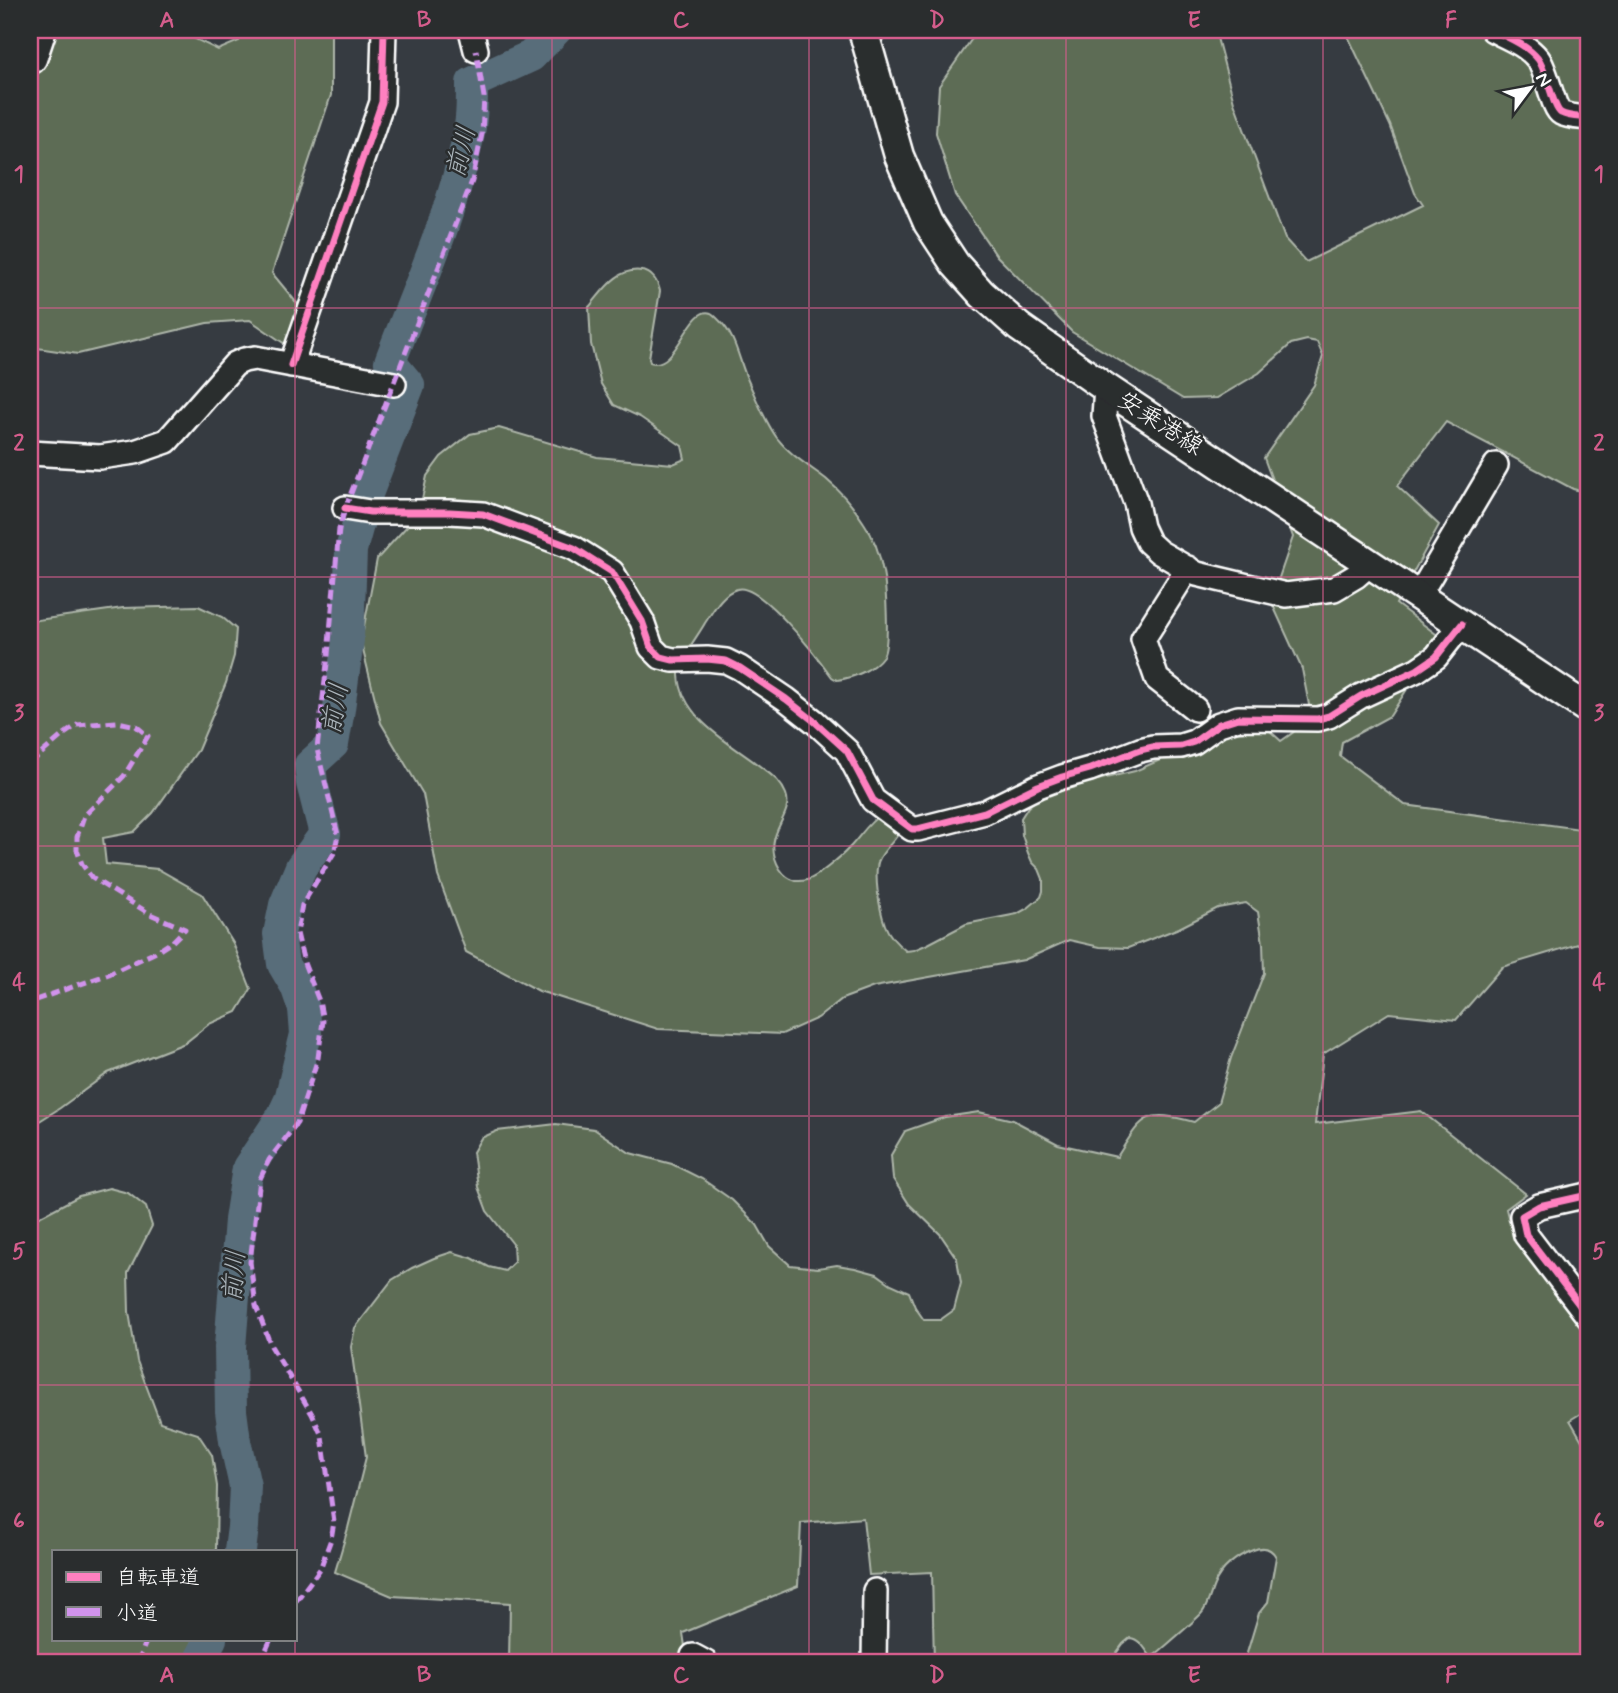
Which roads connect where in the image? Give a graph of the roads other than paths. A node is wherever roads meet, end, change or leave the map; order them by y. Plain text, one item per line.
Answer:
1 (39, 30) edge
2 (384, 30) edge
3 (863, 30) edge
4 (1493, 30) edge
5 (30, 57) edge
6 (1588, 118) edge
7 (291, 365) junction
8 (394, 384) dead end
9 (1106, 388) junction
10 (30, 453) edge
11 (1496, 465) dead end
12 (356, 510) dead end
13 (1371, 563) junction
14 (1188, 568) junction
15 (1419, 595) junction
16 (1462, 624) junction
17 (1195, 709) dead end
18 (1588, 709) edge
19 (1588, 1195) edge
20 (1588, 1316) edge
21 (875, 1591) dead end
22 (874, 1663) edge

1 - 5 highway
2 - 7 street
3 - 9 main road, 安乗港線
4 - 6 street
7 - 8 street
7 - 10 street
9 - 13 main road, 安乗港線
9 - 14 street
11 - 15 street
12 - 16 street
13 - 14 street
13 - 15 main road, 安乗港線
14 - 17 street
15 - 16 main road, 安乗港線
16 - 18 main road, 安乗港線
19 - 20 street
21 - 22 street

